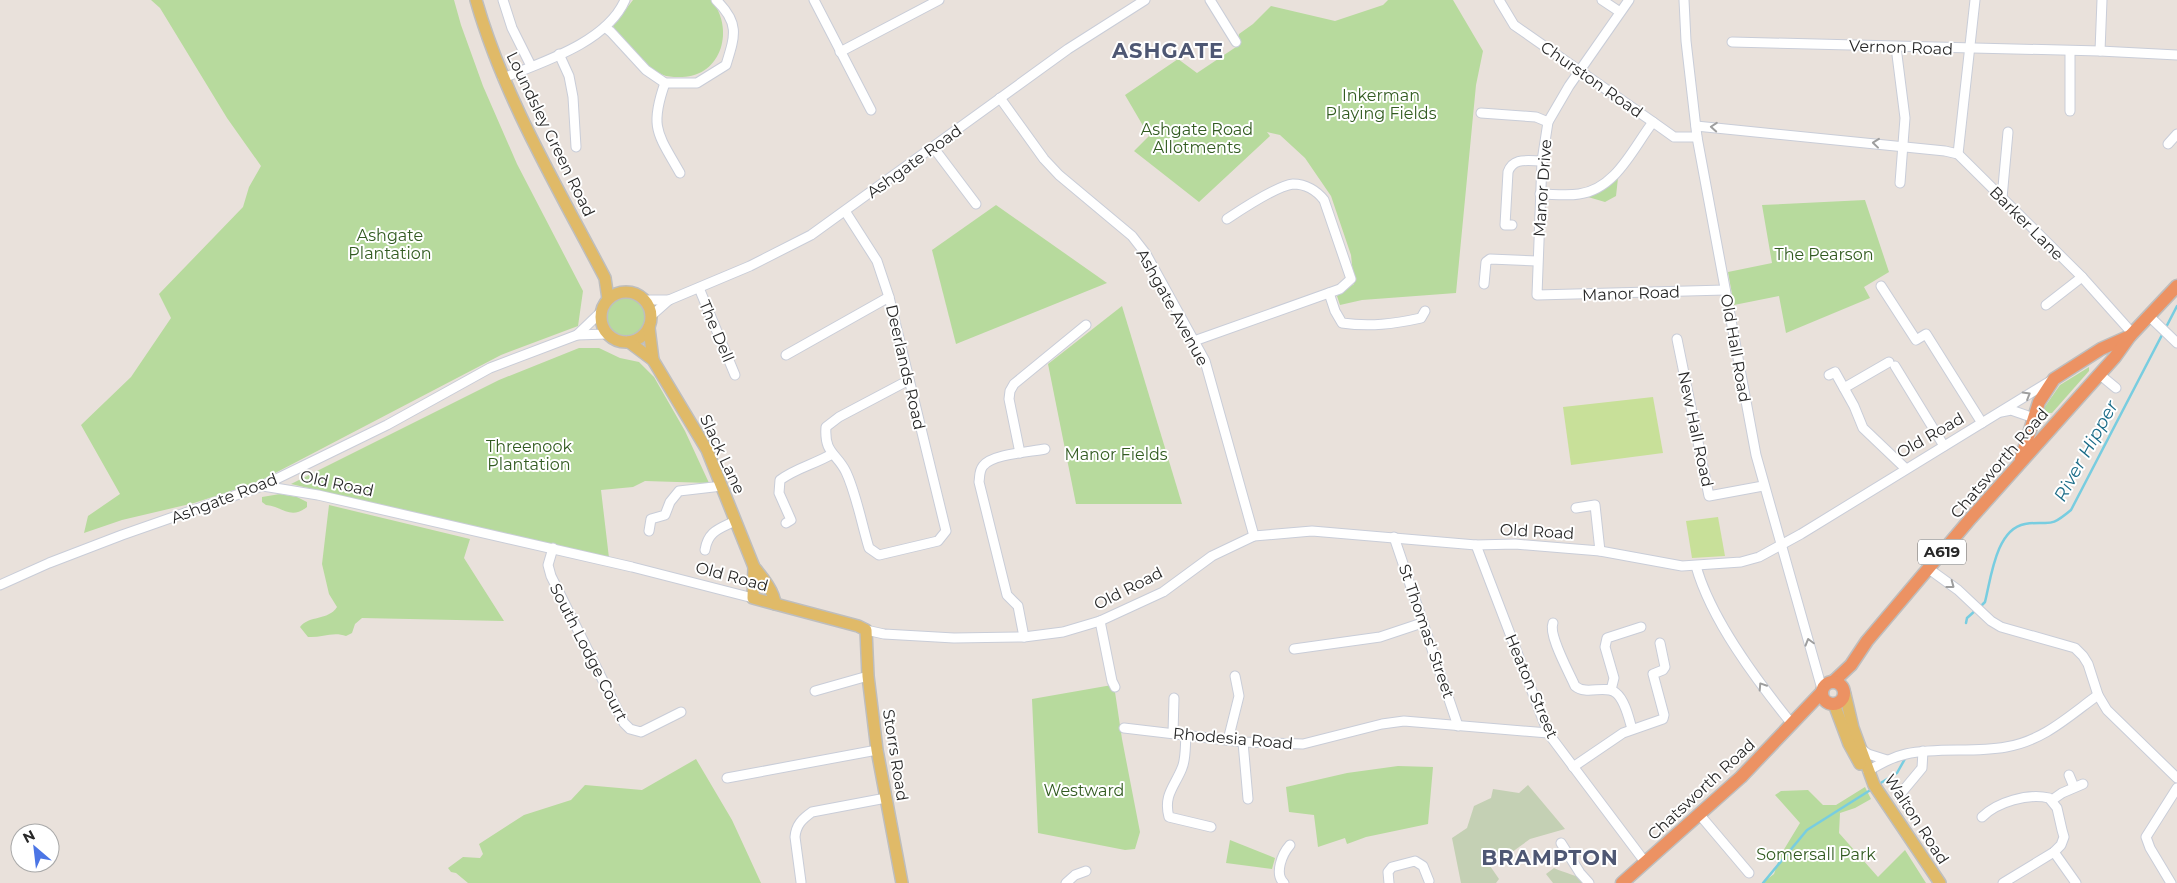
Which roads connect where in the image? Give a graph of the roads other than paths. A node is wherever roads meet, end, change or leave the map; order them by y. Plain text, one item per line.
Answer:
1 (476, 0) edge
2 (503, 0) edge
3 (625, 0) edge
4 (716, 0) edge
5 (814, 0) edge
6 (939, 0) edge
7 (1210, 0) edge
8 (1499, 0) edge
9 (1602, 0) edge
10 (1629, 0) edge
11 (1684, 0) edge
12 (1975, 0) edge
13 (2102, 0) edge
14 (1142, 1) edge
15 (1620, 12) junction
16 (605, 27) junction
17 (1236, 42) dead end
18 (1732, 42) dead end
19 (1896, 47) junction
20 (1969, 49) junction
21 (2070, 50) junction
22 (2100, 51) junction
23 (840, 52) junction
24 (560, 54) junction
25 (2177, 55) edge
26 (532, 66) junction
27 (1579, 71) junction
28 (503, 78) junction
29 (665, 83) junction
30 (1000, 98) junction
31 (871, 110) dead end
32 (2070, 111) dead end
33 (1481, 113) dead end
34 (1548, 122) junction
35 (1653, 122) junction
36 (1696, 126) junction
37 (2008, 132) dead end
38 (2177, 134) edge
39 (1697, 137) junction
40 (2168, 144) dead end
41 (1904, 146) junction
42 (576, 147) dead end
43 (933, 147) junction
44 (1958, 154) junction
45 (1542, 161) junction
46 (680, 173) dead end
47 (1900, 183) dead end
48 (1540, 194) junction
49 (2002, 198) junction
50 (976, 204) dead end
51 (845, 211) junction
52 (1227, 219) dead end
53 (1507, 228) dead end
54 (1537, 261) junction
55 (2082, 277) junction
56 (605, 278) junction
57 (1494, 279) dead end
58 (1881, 286) dead end
59 (2177, 286) edge
60 (699, 288) junction
61 (1725, 290) junction
62 (622, 292) junction
63 (1330, 293) junction
64 (1537, 296) joint
65 (889, 298) junction
66 (608, 299) junction
67 (645, 300) junction
68 (669, 300) junction
69 (2046, 305) dead end
70 (601, 312) junction
71 (651, 316) junction
72 (2149, 316) junction
73 (1424, 318) dead end
74 (1086, 325) dead end
75 (648, 328) junction
76 (607, 334) junction
77 (577, 335) junction
78 (2131, 335) junction
79 (1677, 339) dead end
80 (1194, 341) junction
81 (629, 342) junction
82 (2177, 343) edge
83 (786, 355) dead end
84 (2087, 358) junction
85 (653, 360) junction
86 (2099, 374) junction
87 (735, 375) dead end
88 (1829, 375) dead end
89 (2054, 379) junction
90 (909, 380) junction
91 (1844, 388) junction
92 (2116, 388) dead end
93 (2001, 412) junction
94 (2034, 418) junction
95 (2058, 420) junction
96 (1982, 424) junction
97 (1944, 446) junction
98 (1045, 449) dead end
99 (1020, 453) junction
100 (832, 454) junction
101 (2019, 465) junction
102 (1905, 468) junction
103 (262, 486) junction
104 (722, 486) junction
105 (1763, 486) junction
106 (1576, 508) dead end
107 (735, 521) junction
108 (786, 523) dead end
109 (648, 531) dead end
110 (1254, 536) junction
111 (1394, 538) junction
112 (1476, 545) junction
113 (1781, 546) junction
114 (552, 548) junction
115 (705, 550) dead end
116 (1600, 551) junction
117 (1696, 566) junction
118 (754, 568) junction
119 (1929, 569) junction
120 (0, 585) edge
121 (753, 598) junction
122 (775, 604) junction
123 (1100, 622) junction
124 (1422, 623) junction
125 (1553, 623) dead end
126 (1641, 627) dead end
127 (866, 630) junction
128 (1024, 637) junction
129 (1660, 644) dead end
130 (1294, 649) dead end
131 (1852, 665) junction
132 (868, 676) junction
133 (1235, 676) dead end
134 (1834, 681) junction
135 (1115, 687) dead end
136 (1611, 690) junction
137 (815, 691) dead end
138 (1845, 692) junction
139 (2098, 695) junction
140 (1826, 697) junction
141 (1174, 698) dead end
142 (681, 712) dead end
143 (1796, 720) junction
144 (1458, 726) junction
145 (1124, 728) dead end
146 (1632, 729) junction
147 (1173, 733) junction
148 (1548, 733) junction
149 (1186, 736) junction
150 (1228, 740) junction
151 (1243, 742) junction
152 (1860, 748) junction
153 (878, 750) junction
154 (1923, 751) junction
155 (1887, 760) junction
156 (1573, 767) junction
157 (1868, 772) junction
158 (2069, 776) dead end
159 (726, 778) dead end
160 (2177, 778) edge
161 (2083, 784) dead end
162 (2074, 788) junction
163 (2177, 788) edge
164 (1902, 792) dead end
165 (886, 798) junction
166 (1248, 799) dead end
167 (2052, 800) junction
168 (1699, 814) junction
169 (1982, 817) dead end
170 (1211, 827) dead end
171 (1561, 843) dead end
172 (1290, 845) dead end
173 (2054, 852) junction
174 (1645, 862) junction
175 (1086, 871) dead end
176 (1749, 874) dead end
177 (1429, 881) dead end
178 (802, 882) dead end
179 (902, 883) edge
180 (1066, 883) edge
181 (1284, 883) edge
182 (1388, 883) edge
183 (1589, 883) edge
184 (1622, 883) edge
185 (1940, 883) edge
186 (2003, 883) edge
187 (2076, 883) edge
188 (2171, 883) edge

1 - 28 main road, Loundsley Green Road
2 - 26 street
3 - 16 street
4 - 29 street
5 - 23 street
6 - 23 street
7 - 17 street
8 - 27 street, Churston Road
9 - 15 street
10 - 15 street, Manor Drive
11 - 36 street, Old Hall Road
12 - 20 street
13 - 22 street
14 - 30 street, Ashgate Road
15 - 27 street, Manor Drive
16 - 24 street
16 - 29 street
18 - 19 street, Vernon Road
19 - 20 street, Vernon Road
19 - 41 street
20 - 21 street, Vernon Road
20 - 44 street
21 - 22 street, Vernon Road
21 - 32 street
22 - 25 street, Vernon Road
23 - 31 street
24 - 26 street
24 - 42 street
26 - 28 street
27 - 34 street, Manor Drive
27 - 35 street, Churston Road
28 - 56 main road, Loundsley Green Road
29 - 46 street
30 - 43 street, Ashgate Road
30 - 80 street, Ashgate Avenue
33 - 34 street
34 - 45 street, Manor Drive
35 - 39 street, Churston Road
35 - 48 street
36 - 39 street, Old Hall Road
41 -> 36 street
37 - 49 street
38 - 40 street
39 - 61 street, Old Hall Road
41 - 44 street
41 - 47 street
43 - 50 street
43 - 51 street, Ashgate Road
44 - 49 street, Barker Lane
45 - 48 street, Manor Drive
45 - 53 street
48 - 54 street, Manor Drive
49 - 55 street, Barker Lane
51 - 60 street, Ashgate Road
51 - 65 street, Deerlands Road
52 - 63 street
54 - 57 street
54 - 64 street, Manor Drive
55 - 69 street
55 - 78 street, Barker Lane
56 - 62 main road, Loundsley Green Road
56 - 66 main road, Loundsley Green Road
58 - 96 street
59 - 72 highway, Chatsworth Road / A619
60 - 68 street, Ashgate Road
60 - 87 street, The Dell
61 - 64 street, Manor Road
61 - 105 street, Old Hall Road
62 - 66 main road
62 - 67 main road
63 - 73 street
63 - 80 street
65 - 83 street
65 - 90 street, Deerlands Road
66 - 70 main road
67 - 68 street, Ashgate Road
67 - 71 main road
68 - 71 street, Ashgate Road
70 - 76 main road
70 - 77 street, Ashgate Road
71 - 75 main road
72 - 78 highway, Chatsworth Road / A619
72 - 82 street
74 - 99 street
75 - 81 main road
75 - 85 main road, Slack Lane
76 - 77 street, Ashgate Road
76 - 81 main road
77 - 103 street, Ashgate Road
78 - 84 highway, A619
78 - 86 highway, Chatsworth Road / A619
79 - 105 street, New Hall Road
80 - 110 street, Ashgate Avenue
81 - 85 main road, Slack Lane
84 - 86 highway
84 - 89 highway, A619
85 - 104 main road, Slack Lane
86 - 92 street
86 - 95 highway, Chatsworth Road / A619
88 - 91 street
93 -> 89 street, Old Road
89 - 94 highway, A619
90 - 100 street
90 - 100 street, Deerlands Road
91 - 97 street
91 - 102 street
93 - 94 street
93 - 96 street, Old Road
94 - 95 highway
94 - 101 highway, A619
95 - 101 highway, Chatsworth Road / A619
96 - 97 street, Old Road
97 - 102 street, Old Road
98 - 99 street
99 - 128 street
100 - 108 street
101 - 119 highway, Chatsworth Road / A619
102 - 113 street, Old Road
103 - 114 street, Old Road
103 - 120 street, Ashgate Road
104 - 107 main road, Slack Lane
104 - 109 street
105 - 113 street, Old Hall Road
106 - 116 street
107 - 115 street
107 - 118 main road, Slack Lane
110 - 111 street, Old Road
110 - 123 street, Old Road
111 - 112 street, Old Road
111 - 124 street, St Thomas' Street
112 - 116 street, Old Road
112 - 148 street, Heaton Street
113 - 117 street, Old Road
140 -> 113 street, Old Hall Road
114 - 121 street, Old Road
114 - 142 street, South Lodge Court
116 - 117 street, Old Road
143 -> 117 street
118 - 121 main road, Slack Lane
118 - 122 main road, Slack Lane
119 - 131 highway, Chatsworth Road / A619
119 -> 139 street
121 - 122 main road, Old Road
122 - 127 main road, Old Road
123 - 128 street, Old Road
123 - 135 street
124 - 130 street
124 - 144 street, St Thomas' Street
125 - 136 street
126 - 136 street
127 - 128 street, Old Road
127 - 132 main road, Storrs Road
129 - 146 street
131 - 134 highway, Chatsworth Road
131 - 138 highway, Chatsworth Road
132 - 137 street
132 - 153 main road, Storrs Road
133 - 150 street
134 - 138 highway
134 - 140 highway
136 - 146 street
138 - 140 highway
138 - 152 main road, Walton Road
139 - 154 street
139 - 160 street
140 - 143 highway, Chatsworth Road
140 - 157 main road, Walton Road
141 - 147 street
143 - 168 highway, Chatsworth Road
144 - 148 street, Rhodesia Road
144 - 151 street, Rhodesia Road
145 - 147 street, Rhodesia Road
146 - 156 street
147 - 149 street, Rhodesia Road
148 - 156 street, Heaton Street
149 - 150 street, Rhodesia Road
149 - 170 street
150 - 151 street, Rhodesia Road
151 - 166 street
152 - 155 street
152 - 157 main road, Walton Road
153 - 159 street
153 - 165 main road, Storrs Road
154 - 155 street
154 - 164 street
155 - 157 street
156 - 174 street, Heaton Street
157 - 185 main road, Walton Road
158 - 162 street
161 - 162 street
162 - 167 street
163 - 188 street
165 - 178 street
165 - 179 main road, Storrs Road
167 - 169 street
167 - 173 street
168 - 174 highway, Chatsworth Road
168 - 176 street
171 - 183 street
172 - 181 street
173 - 186 street
173 - 187 street
174 - 184 highway, Chatsworth Road
175 - 180 street
177 - 182 street

